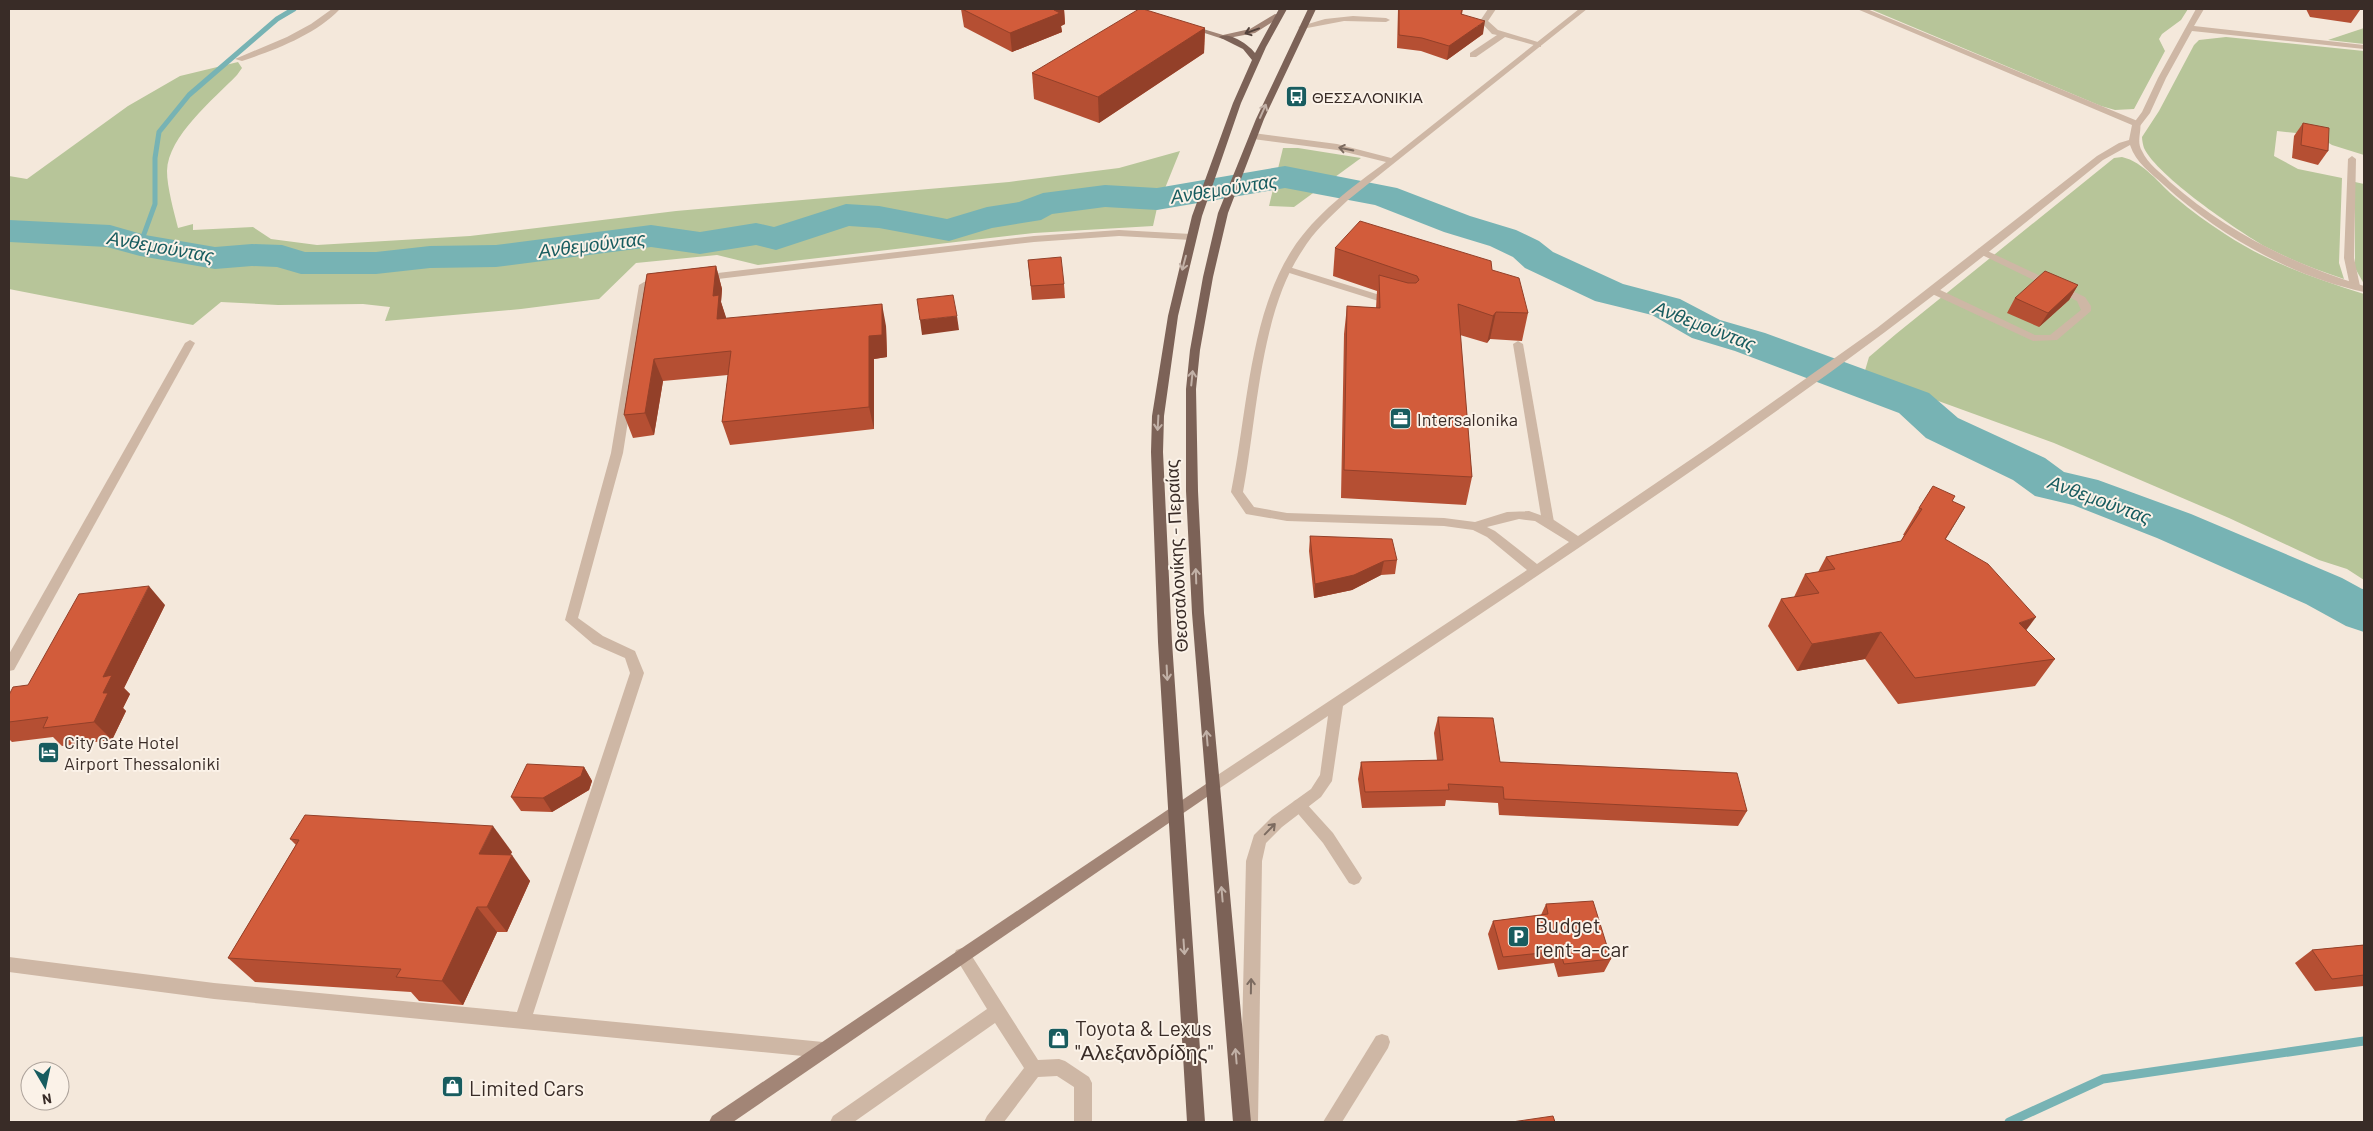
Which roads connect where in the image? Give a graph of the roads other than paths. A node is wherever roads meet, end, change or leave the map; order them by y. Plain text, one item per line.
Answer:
1 (336, 9) edge
2 (1312, 9) edge
3 (1492, 9) edge
4 (1583, 9) edge
5 (1861, 9) edge
6 (2200, 9) edge
7 (1280, 12) edge
8 (1386, 20) dead end
9 (1182, 24) edge
10 (1302, 27) junction
11 (2190, 28) junction
12 (1503, 35) junction
13 (1224, 37) junction
14 (1538, 45) junction
15 (2364, 47) edge
16 (1473, 55) dead end
17 (239, 59) dead end
18 (1256, 59) junction
19 (2137, 124) junction
20 (1253, 136) junction
21 (2134, 142) junction
22 (2352, 159) dead end
23 (1394, 161) junction
24 (1191, 237) junction
25 (1982, 252) junction
26 (1286, 269) junction
27 (692, 280) edge
28 (673, 282) edge
29 (2359, 287) edge
30 (1932, 290) junction
31 (1399, 304) edge
32 (190, 343) dead end
33 (1518, 344) dead end
34 (1548, 522) junction
35 (1475, 526) junction
36 (1577, 542) junction
37 (1536, 570) junction
38 (9, 666) edge
39 (1336, 705) junction
40 (1212, 786) junction
41 (1299, 805) junction
42 (1175, 812) junction
43 (1354, 878) dead end
44 (962, 955) junction
45 (9, 965) edge
46 (998, 1011) junction
47 (522, 1022) junction
48 (1382, 1042) dead end
49 (823, 1050) junction
50 (1034, 1069) junction
51 (718, 1122) edge
52 (839, 1122) edge
53 (993, 1122) edge
54 (1083, 1122) edge
55 (1196, 1122) edge
56 (1242, 1122) edge
57 (1249, 1122) edge
58 (1332, 1122) edge

1 - 17 street
2 - 10 main road, Θεσσαλονίκης - Περαίας
3 - 12 street
4 - 14 street
5 - 19 street
6 - 11 street
7 -> 13 street
7 - 18 main road, Θεσσαλονίκης - Περαίας
8 - 10 street
9 - 13 street
20 -> 10 main road, Θεσσαλονίκης - Περαίας
11 - 15 street
11 - 19 street
12 - 14 street
12 - 16 street
13 - 18 main road
14 - 23 street
18 - 24 main road, Θεσσαλονίκης - Περαίας
19 - 21 street
23 -> 20 street
40 -> 20 main road, Θεσσαλονίκης - Περαίας
21 - 25 street
21 - 29 street
22 - 29 street
23 - 26 street
24 - 27 street
24 -> 42 main road, Θεσσαλονίκης - Περαίας
25 - 30 street
25 - 30 street
26 - 31 street
26 - 35 street
28 - 47 street
30 - 36 street
32 - 38 street
33 - 34 street
34 - 35 street
34 - 36 street
35 - 37 street
36 - 37 street
37 - 39 street
39 - 40 street
39 - 41 street
40 - 42 street
56 -> 40 main road, Θεσσαλονίκης - Περαίας
41 - 43 street
57 -> 41 street
42 - 44 street
42 -> 55 main road, Θεσσαλονίκης - Περαίας
44 - 46 street
44 - 49 street
45 - 47 street
46 - 50 street
46 - 52 street
47 - 49 street
48 - 58 street
49 - 51 street
50 - 53 street
50 - 54 street

